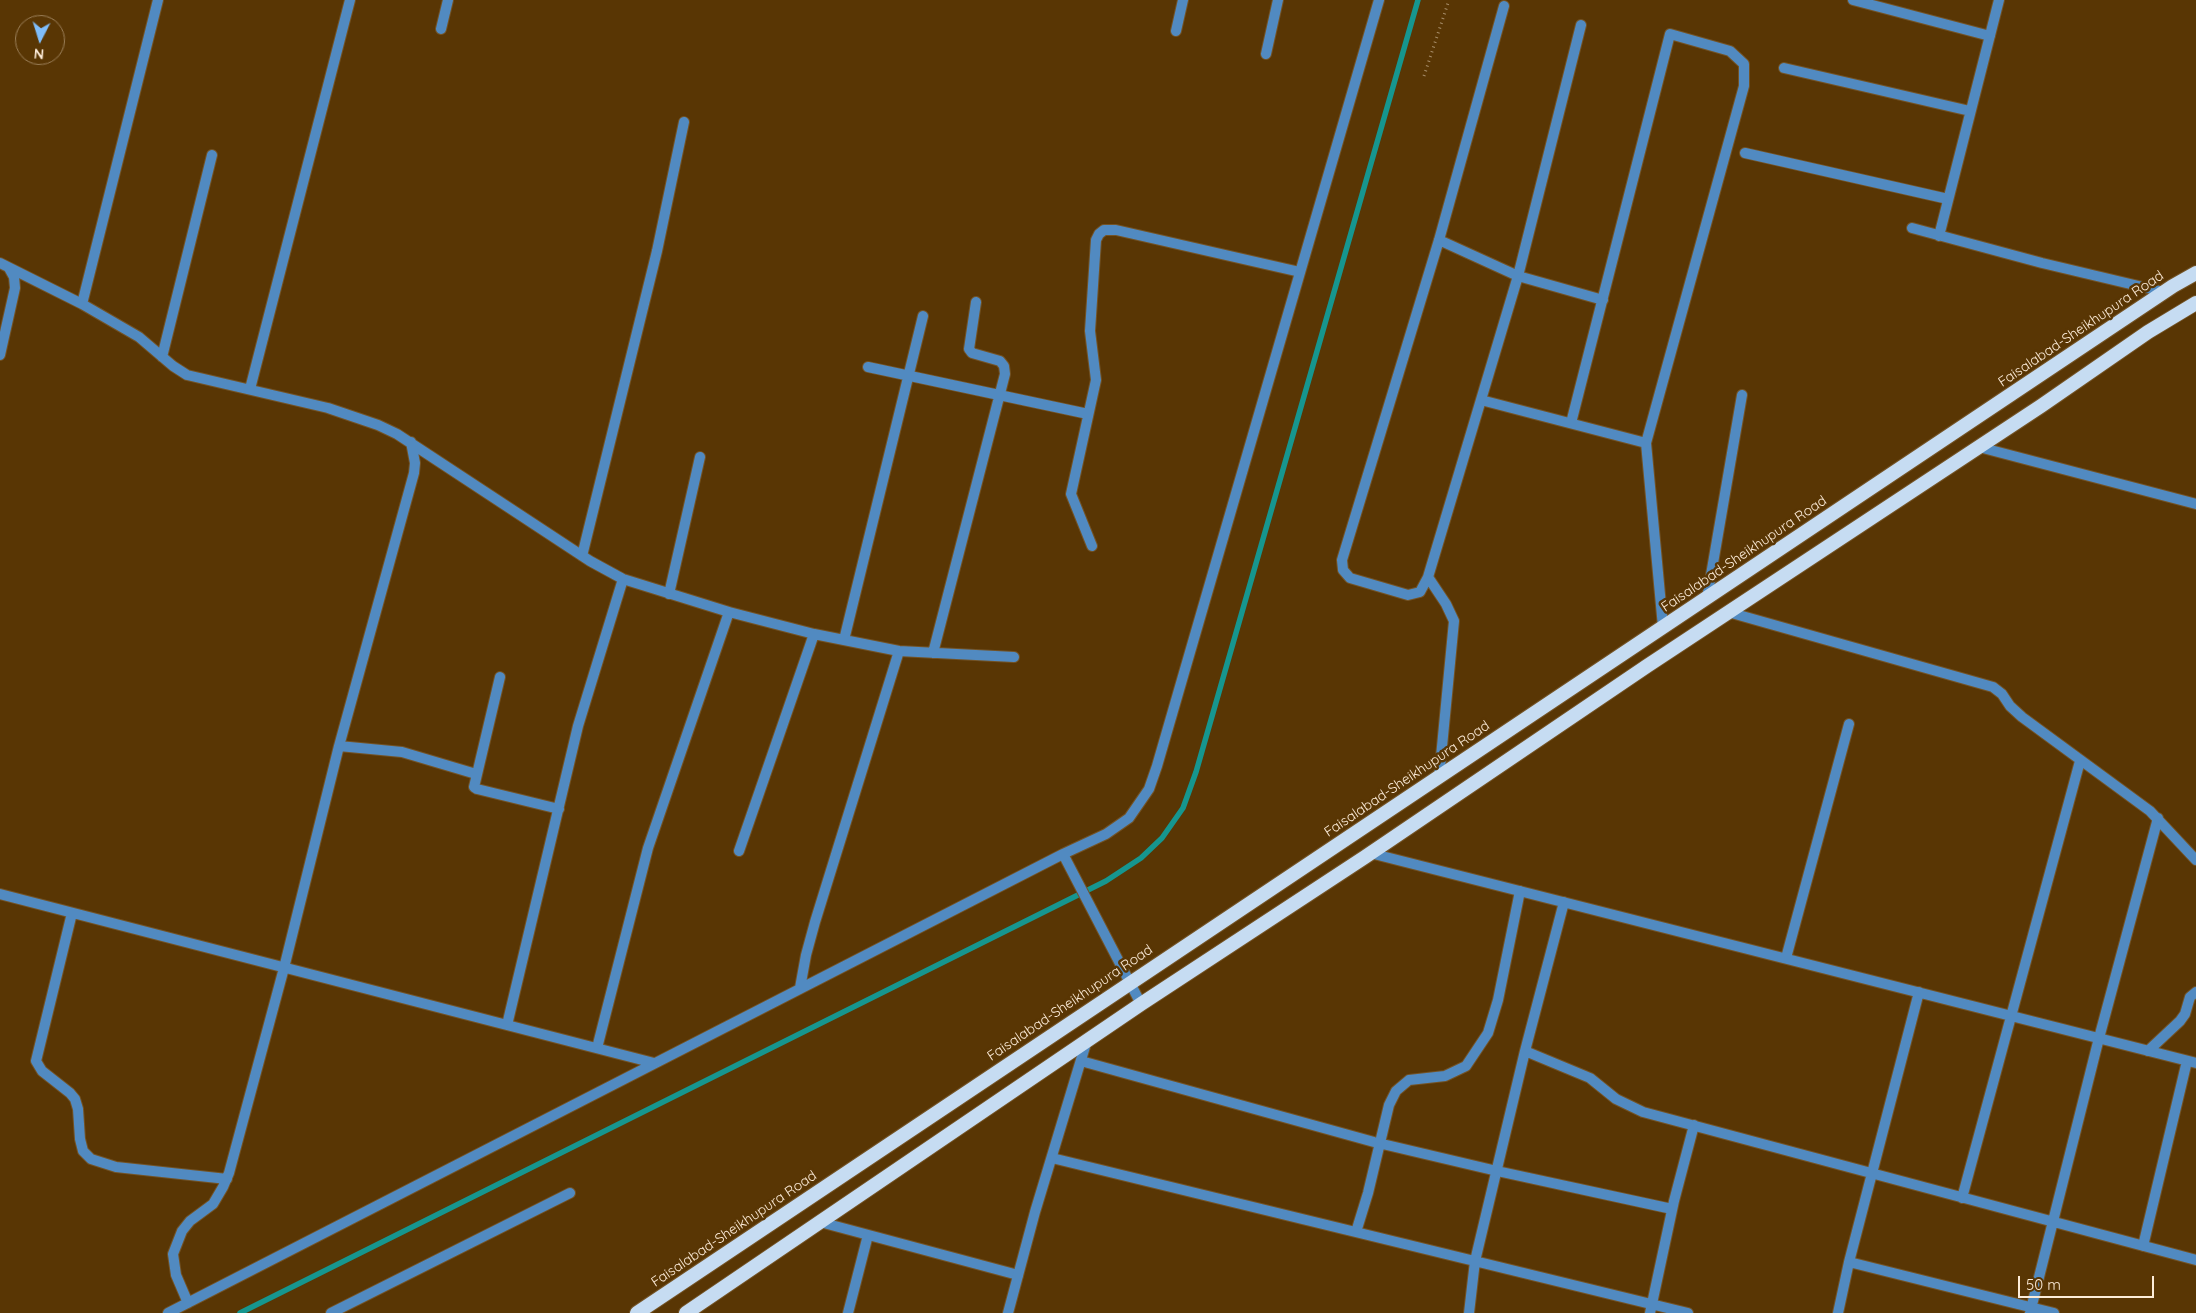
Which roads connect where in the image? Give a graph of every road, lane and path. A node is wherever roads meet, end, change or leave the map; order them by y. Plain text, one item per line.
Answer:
1 (158, 0) edge
2 (350, 0) edge
3 (448, 0) edge
4 (1183, 0) edge
5 (1278, 0) edge
6 (1379, 0) edge
7 (1449, 0) edge
8 (1854, 0) edge
9 (1999, 0) edge
10 (1504, 6) dead end
11 (1581, 25) dead end
12 (441, 29) dead end
13 (1176, 31) dead end
14 (1990, 36) junction
15 (1266, 54) dead end
16 (1784, 68) dead end
17 (1424, 76) dead end
18 (1970, 112) junction
19 (684, 122) dead end
20 (1745, 153) dead end
21 (212, 155) dead end
22 (1948, 199) junction
23 (1912, 228) dead end
24 (1939, 236) junction
25 (1439, 240) junction
26 (4, 265) edge
27 (1300, 272) junction
28 (2196, 273) edge
29 (1518, 276) junction
30 (2164, 292) junction
31 (1603, 300) junction
32 (976, 302) dead end
33 (2196, 303) edge
34 (82, 304) junction
35 (923, 316) dead end
36 (0, 355) edge
37 (162, 357) junction
38 (868, 367) dead end
39 (908, 376) junction
40 (250, 389) junction
41 (999, 394) junction
42 (1742, 395) dead end
43 (1481, 400) junction
44 (1088, 414) junction
45 (1572, 424) junction
46 (411, 442) junction
47 (1646, 443) junction
48 (1979, 447) junction
49 (700, 456) dead end
50 (2196, 504) edge
51 (1092, 546) dead end
52 (582, 556) junction
53 (1428, 577) junction
54 (623, 579) junction
55 (670, 594) junction
56 (1707, 598) junction
57 (729, 612) junction
58 (1728, 612) junction
59 (1663, 627) junction
60 (814, 634) junction
61 (844, 640) junction
62 (899, 651) junction
63 (933, 653) junction
64 (1014, 657) dead end
65 (500, 677) dead end
66 (1849, 724) dead end
67 (339, 746) junction
68 (2080, 761) junction
69 (476, 774) junction
70 (1439, 778) junction
71 (558, 809) junction
72 (2158, 818) junction
73 (739, 851) dead end
74 (1370, 853) junction
75 (1064, 854) junction
76 (2196, 860) edge
77 (1520, 891) junction
78 (0, 894) edge
79 (1564, 902) junction
80 (72, 913) junction
81 (1786, 958) junction
82 (284, 968) junction
83 (1130, 982) junction
84 (800, 988) junction
85 (1919, 992) junction
86 (2196, 992) edge
87 (1141, 1004) junction
88 (2010, 1015) junction
89 (507, 1025) junction
90 (2099, 1038) junction
91 (1087, 1040) junction
92 (597, 1048) junction
93 (1525, 1051) junction
94 (2148, 1051) junction
95 (1081, 1060) junction
96 (2192, 1062) edge
97 (654, 1063) junction
98 (1694, 1125) junction
99 (1379, 1143) junction
100 (1052, 1158) junction
101 (1497, 1171) junction
102 (1873, 1173) junction
103 (227, 1179) junction
104 (570, 1193) dead end
105 (1962, 1198) junction
106 (1672, 1209) junction
107 (820, 1222) junction
108 (2053, 1222) junction
109 (1356, 1232) junction
110 (868, 1235) junction
111 (2143, 1246) junction
112 (2196, 1260) edge
113 (1475, 1261) junction
114 (1849, 1262) junction
115 (1018, 1275) junction
116 (188, 1303) junction
117 (1651, 1309) edge
118 (2031, 1310) edge
119 (168, 1313) edge
120 (331, 1313) edge
121 (637, 1313) edge
122 (686, 1313) edge
123 (848, 1313) edge
124 (1008, 1313) edge
125 (1469, 1313) edge
126 (1688, 1313) edge
127 (1838, 1313) edge
128 (2054, 1313) edge

1 - 34 street
2 - 40 street
3 - 12 street
4 - 13 street
5 - 15 street
6 - 27 street
7 - 17 path
8 - 14 street
9 - 14 street
10 - 25 street
11 - 29 street
14 - 18 street
16 - 18 street
18 - 22 street
19 - 52 street
20 - 22 street
21 - 37 street
22 - 24 street
23 - 24 street
24 - 30 street
25 - 29 street
25 - 53 street
26 - 34 street
26 - 36 street
27 - 44 street
27 - 75 street
28 - 30 highway, Faisalabad-Sheikhupura Road
29 - 31 street
29 - 43 street
30 - 56 highway, Faisalabad-Sheikhupura Road
31 - 45 street
31 - 47 street
32 - 41 street
33 - 48 highway
34 - 37 street
35 - 39 street
37 - 40 street
38 - 39 street
39 - 41 street
39 - 61 street
40 - 46 street
41 - 44 street
41 - 63 street
42 - 56 street
43 - 45 street
43 - 53 street
44 - 51 street
45 - 47 street
46 - 52 street
46 - 67 street
47 - 59 street
48 - 50 street
48 - 58 highway
49 - 55 street
52 - 54 street
53 - 70 street
54 - 55 street
54 - 71 street
55 - 57 street
56 - 59 highway, Faisalabad-Sheikhupura Road
57 - 60 street
57 - 92 street
58 - 68 street
58 - 74 highway
59 - 70 highway, Faisalabad-Sheikhupura Road
60 - 61 street
60 - 73 street
61 - 62 street
62 - 63 street
62 - 84 street
63 - 64 street
65 - 69 street
66 - 81 street
67 - 69 street
67 - 82 street
68 - 72 street
68 - 88 street
69 - 71 street
70 - 83 highway, Faisalabad-Sheikhupura Road
71 - 89 street
72 - 76 street
72 - 90 street
74 - 77 street
74 - 87 highway
75 - 83 street
75 - 84 street
77 - 79 street
77 - 99 street
78 - 80 street
79 - 81 street
79 - 93 street
80 - 82 street
80 - 103 street
81 - 85 street
82 - 89 street
82 - 103 street
83 - 87 street
83 - 121 highway, Faisalabad-Sheikhupura Road
84 - 97 street
85 - 88 street
85 - 102 street
86 - 94 street
87 - 91 highway
88 - 90 street
88 - 105 street
89 - 92 street
90 - 94 street
90 - 108 street
91 - 95 street
91 - 107 highway
92 - 97 street
93 - 98 street
93 - 101 street
94 - 96 street
95 - 99 street
95 - 100 street
96 - 111 street
97 - 116 street
98 - 102 street
98 - 106 street
99 - 101 street
99 - 109 street
100 - 109 street
100 - 115 street
101 - 106 street
101 - 113 street
102 - 105 street
102 - 114 street
103 - 116 street
104 - 120 street
105 - 108 street
106 - 117 street
107 - 110 street
107 - 122 highway
108 - 111 street
108 - 118 street
109 - 113 street
110 - 115 street
110 - 123 street
111 - 112 street
113 - 117 street
113 - 125 street
114 - 118 street
114 - 127 street
115 - 124 street
116 - 119 street
117 - 126 street
118 - 128 street

